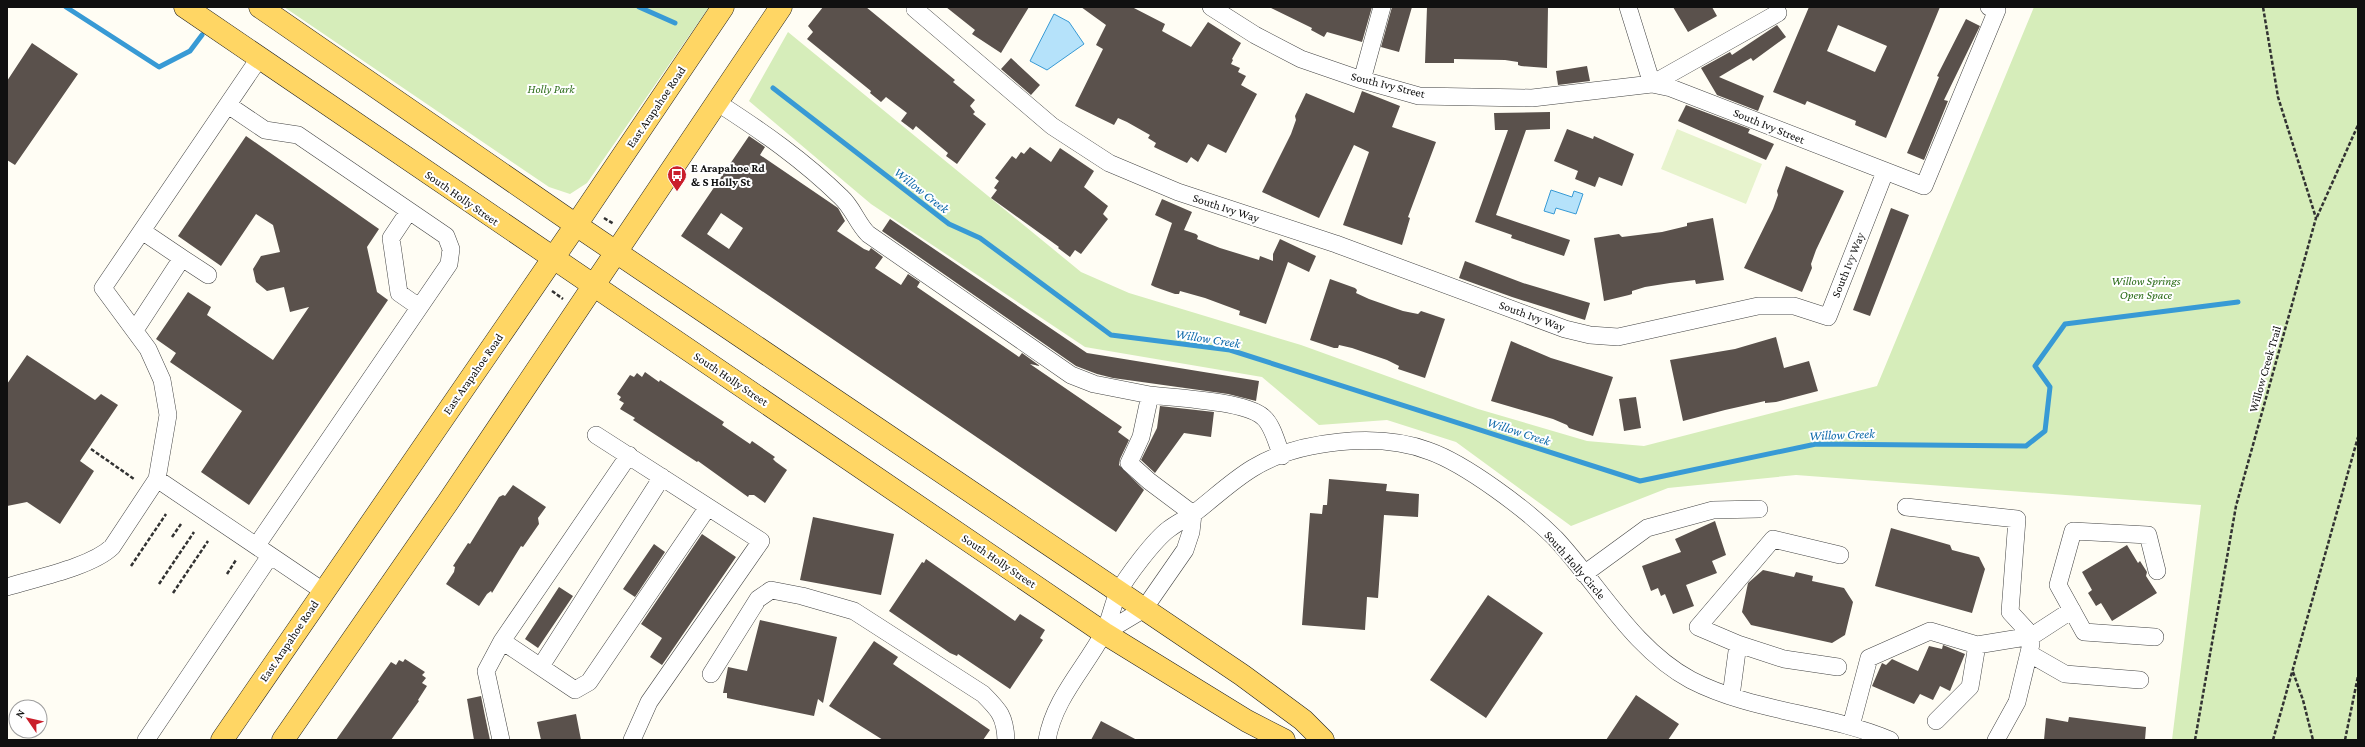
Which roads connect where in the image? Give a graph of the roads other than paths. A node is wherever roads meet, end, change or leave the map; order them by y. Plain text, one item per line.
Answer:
1 (185, 7) edge
2 (260, 7) edge
3 (723, 7) edge
4 (781, 7) edge
5 (916, 7) edge
6 (1211, 7) edge
7 (1382, 7) edge
8 (1628, 7) edge
9 (1989, 7) edge
10 (1778, 13) dead end
11 (260, 57) junction
12 (1362, 80) junction
13 (1652, 84) junction
14 (718, 102) junction
15 (228, 105) junction
16 (1885, 172) junction
17 (409, 211) junction
18 (582, 217) junction
19 (142, 231) junction
20 (618, 252) junction
21 (182, 258) junction
22 (552, 259) junction
23 (208, 275) dead end
24 (594, 286) junction
25 (420, 307) junction
26 (135, 330) junction
27 (1150, 395) junction
28 (596, 434) dead end
29 (629, 455) junction
30 (1282, 456) junction
31 (662, 477) junction
32 (157, 479) junction
33 (1906, 506) dead end
34 (708, 507) junction
35 (1759, 509) dead end
36 (1193, 514) junction
37 (257, 545) junction
38 (1840, 555) dead end
39 (270, 556) junction
40 (2157, 572) dead end
41 (1584, 574) junction
42 (7, 587) edge
43 (324, 591) junction
44 (1119, 592) junction
45 (1144, 609) junction
46 (2072, 610) junction
47 (1104, 633) junction
48 (2032, 636) junction
49 (2155, 637) dead end
50 (502, 641) junction
51 (1738, 644) junction
52 (1977, 645) junction
53 (2030, 654) junction
54 (541, 666) junction
55 (1838, 667) dead end
56 (711, 674) dead end
57 (2140, 680) dead end
58 (1730, 696) junction
59 (1936, 721) dead end
60 (1851, 726) junction
61 (146, 740) edge
62 (222, 740) edge
63 (283, 740) edge
64 (501, 740) edge
65 (632, 740) edge
66 (1006, 740) edge
67 (1047, 740) edge
68 (1284, 740) edge
69 (1323, 740) edge
70 (1890, 740) edge
71 (1996, 740) edge

1 - 11 main road, South Holly Street
2 - 18 main road
3 - 18 main road, East Arapahoe Road
4 - 14 main road
5 - 16 street, South Ivy Way
6 - 12 street, South Ivy Street
7 - 12 street
8 - 13 street
9 - 16 street
10 - 13 street, South Ivy Street
11 - 15 street
11 - 22 main road, South Holly Street
12 - 13 street, South Ivy Street
13 - 16 street, South Ivy Street
14 - 20 main road
14 - 27 street
15 - 17 street
15 - 19 street
17 - 25 street
17 - 25 street
18 - 20 main road
18 - 22 main road, East Arapahoe Road
19 - 21 street
19 - 26 street
20 - 24 main road
20 - 44 main road
21 - 23 street
21 - 26 street
22 - 24 main road, South Holly Street
22 - 43 main road, East Arapahoe Road
24 - 47 main road, South Holly Street
24 - 63 main road
25 - 37 street
26 - 32 street
27 - 30 street
27 - 36 street
28 - 29 street
29 - 31 street
29 - 50 street
30 - 36 street, South Holly Circle
30 - 41 street, South Holly Circle
31 - 34 street
31 - 54 street
32 - 37 street
32 - 42 street
33 - 48 street
34 - 54 street
34 - 65 street
35 - 41 street
36 - 44 street, South Holly Circle
36 - 45 street
37 - 39 street
38 - 51 street
39 - 43 street
39 - 61 street
40 - 46 street
41 - 58 street, South Holly Circle
43 - 62 main road, East Arapahoe Road
44 - 45 main road
44 - 47 street, South Holly Circle
45 - 47 street
45 - 69 main road
46 - 48 street
46 - 49 street
47 - 67 street
47 - 68 main road, South Holly Street
48 - 52 street
48 - 53 street
50 - 54 street
50 - 64 street
51 - 55 street
51 - 58 street
52 - 59 street
52 - 60 street
53 - 57 street
53 - 71 street
56 - 66 street
58 - 60 street, South Holly Circle
60 - 70 street, South Holly Circle

